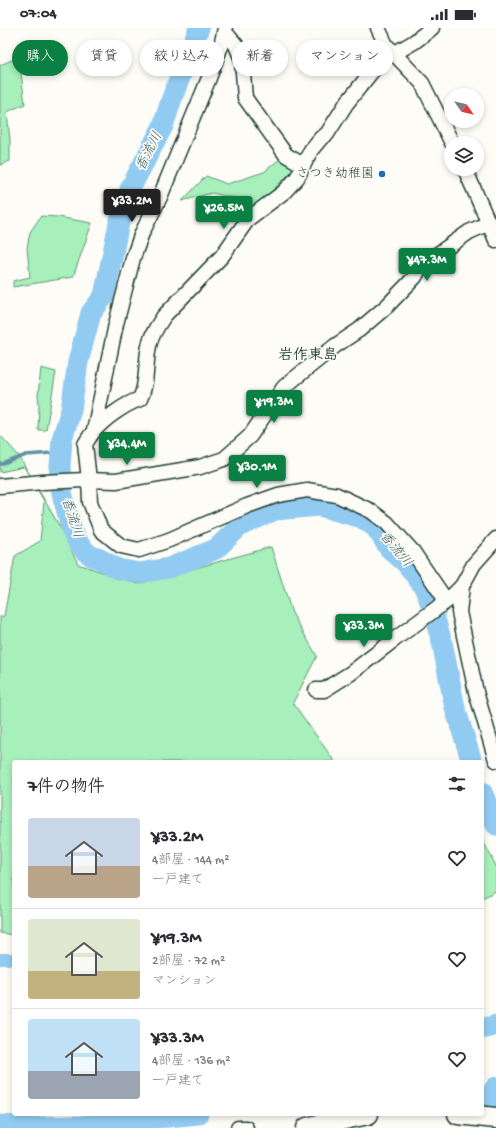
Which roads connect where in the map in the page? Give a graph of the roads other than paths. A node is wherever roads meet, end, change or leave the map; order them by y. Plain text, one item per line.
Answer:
1 (378, 28) edge
2 (432, 28) edge
3 (225, 30) edge
4 (384, 40) edge
5 (393, 51) joint
6 (368, 76) edge
7 (448, 136) edge
8 (303, 165) junction
9 (468, 176) edge
10 (494, 232) edge
11 (94, 431) junction
12 (87, 480) junction
13 (0, 486) edge
14 (496, 539) edge
15 (462, 586) junction
16 (446, 601) junction
17 (316, 690) dead end
18 (496, 760) edge
19 (358, 1116) edge
20 (477, 1116) edge
21 (496, 1118) edge
22 (238, 1128) edge
23 (246, 1128) edge
24 (308, 1128) edge

1 - 4 street
2 - 5 street
3 - 8 street
3 - 11 street
5 - 7 street
6 - 8 street
8 - 11 street
9 - 10 street
10 - 12 street
11 - 12 street
12 - 13 street
12 - 16 street
14 - 15 street
15 - 16 street
15 - 18 street
16 - 17 street
19 - 24 main road
20 - 21 main road
22 - 23 street

